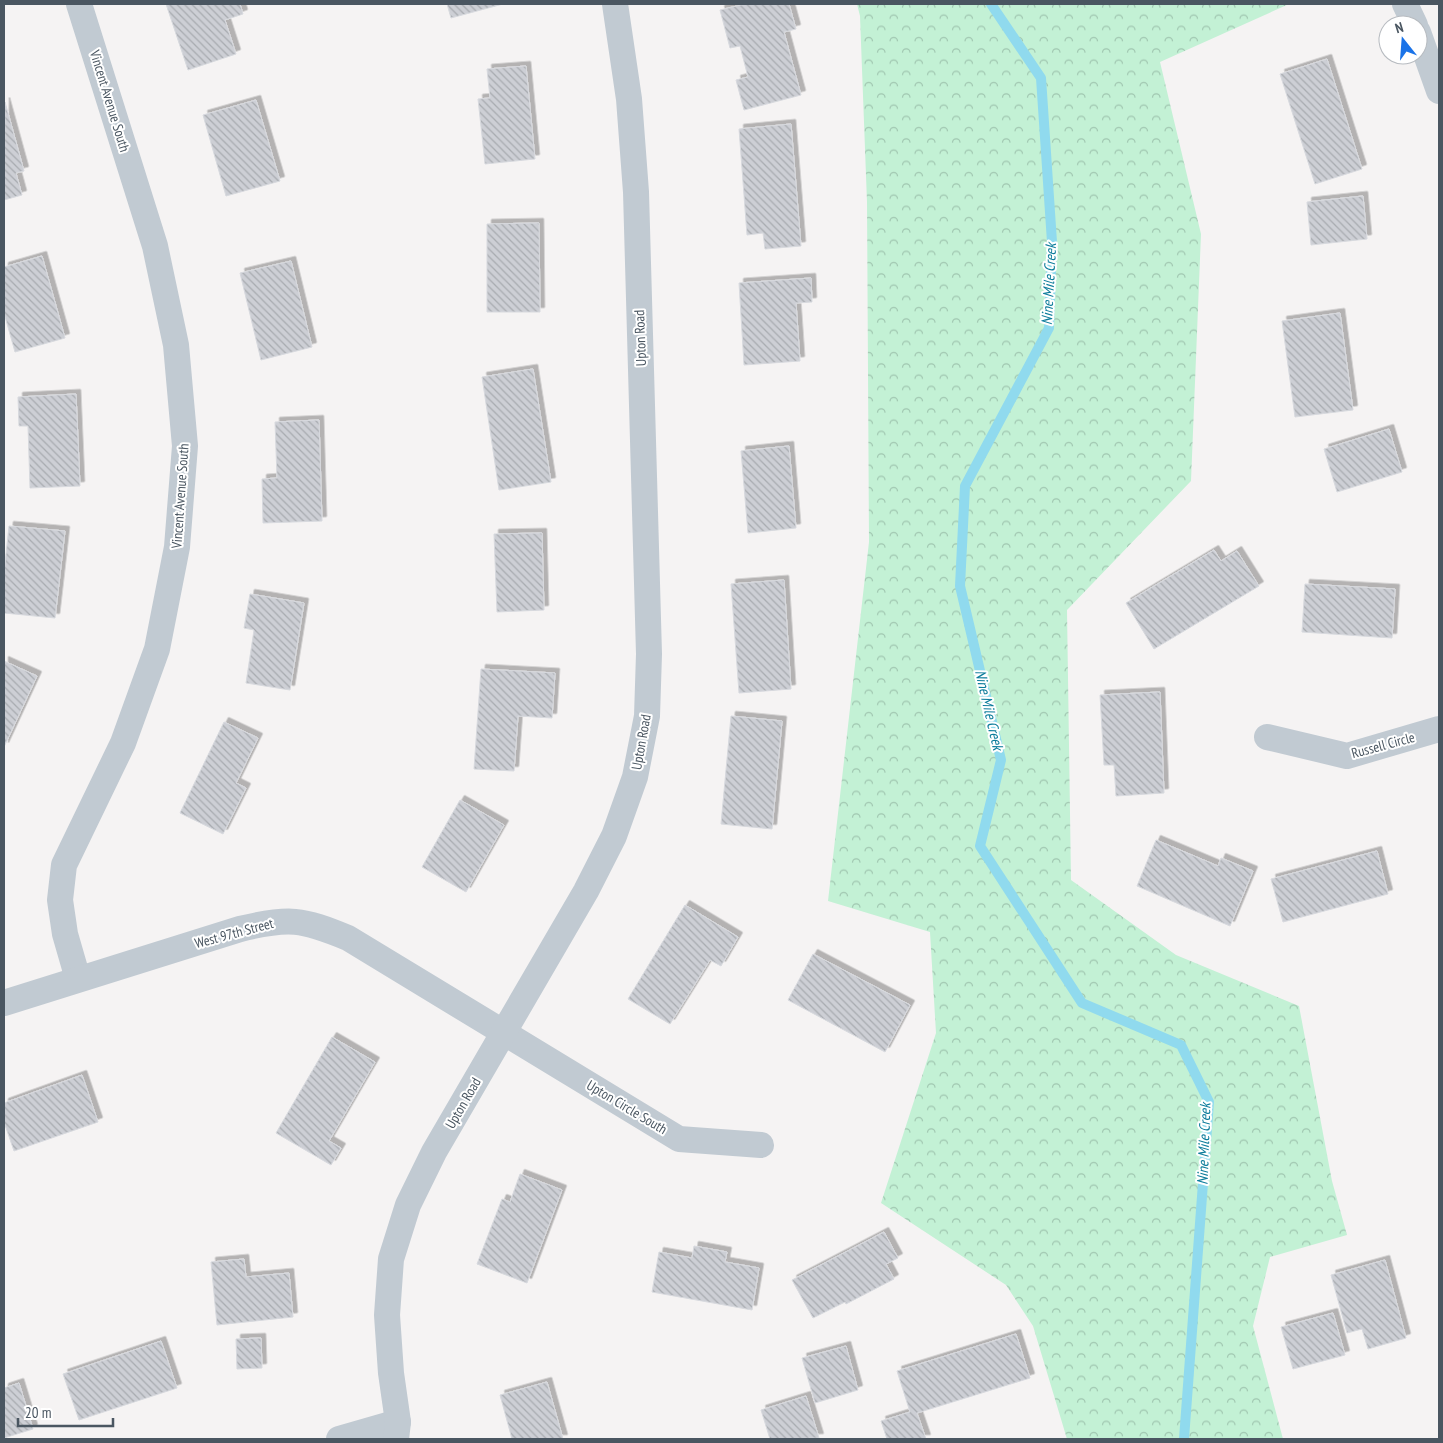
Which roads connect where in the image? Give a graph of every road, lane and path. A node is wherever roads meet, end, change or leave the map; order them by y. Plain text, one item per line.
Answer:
1 (80, 4) edge
2 (615, 4) edge
3 (1428, 60) edge
4 (1439, 91) edge
5 (1439, 729) edge
6 (1267, 737) dead end
7 (78, 979) junction
8 (4, 1003) edge
9 (503, 1034) junction
10 (762, 1145) dead end
11 (402, 1433) edge
12 (339, 1439) edge

1 - 7 street, Vincent Avenue South
2 - 9 street, Upton Road
3 - 4 street
5 - 6 street, Russell Circle
7 - 8 street, West 97th Street
7 - 9 street, West 97th Street
9 - 10 street, Upton Circle South
9 - 11 street, Upton Road
11 - 12 street

